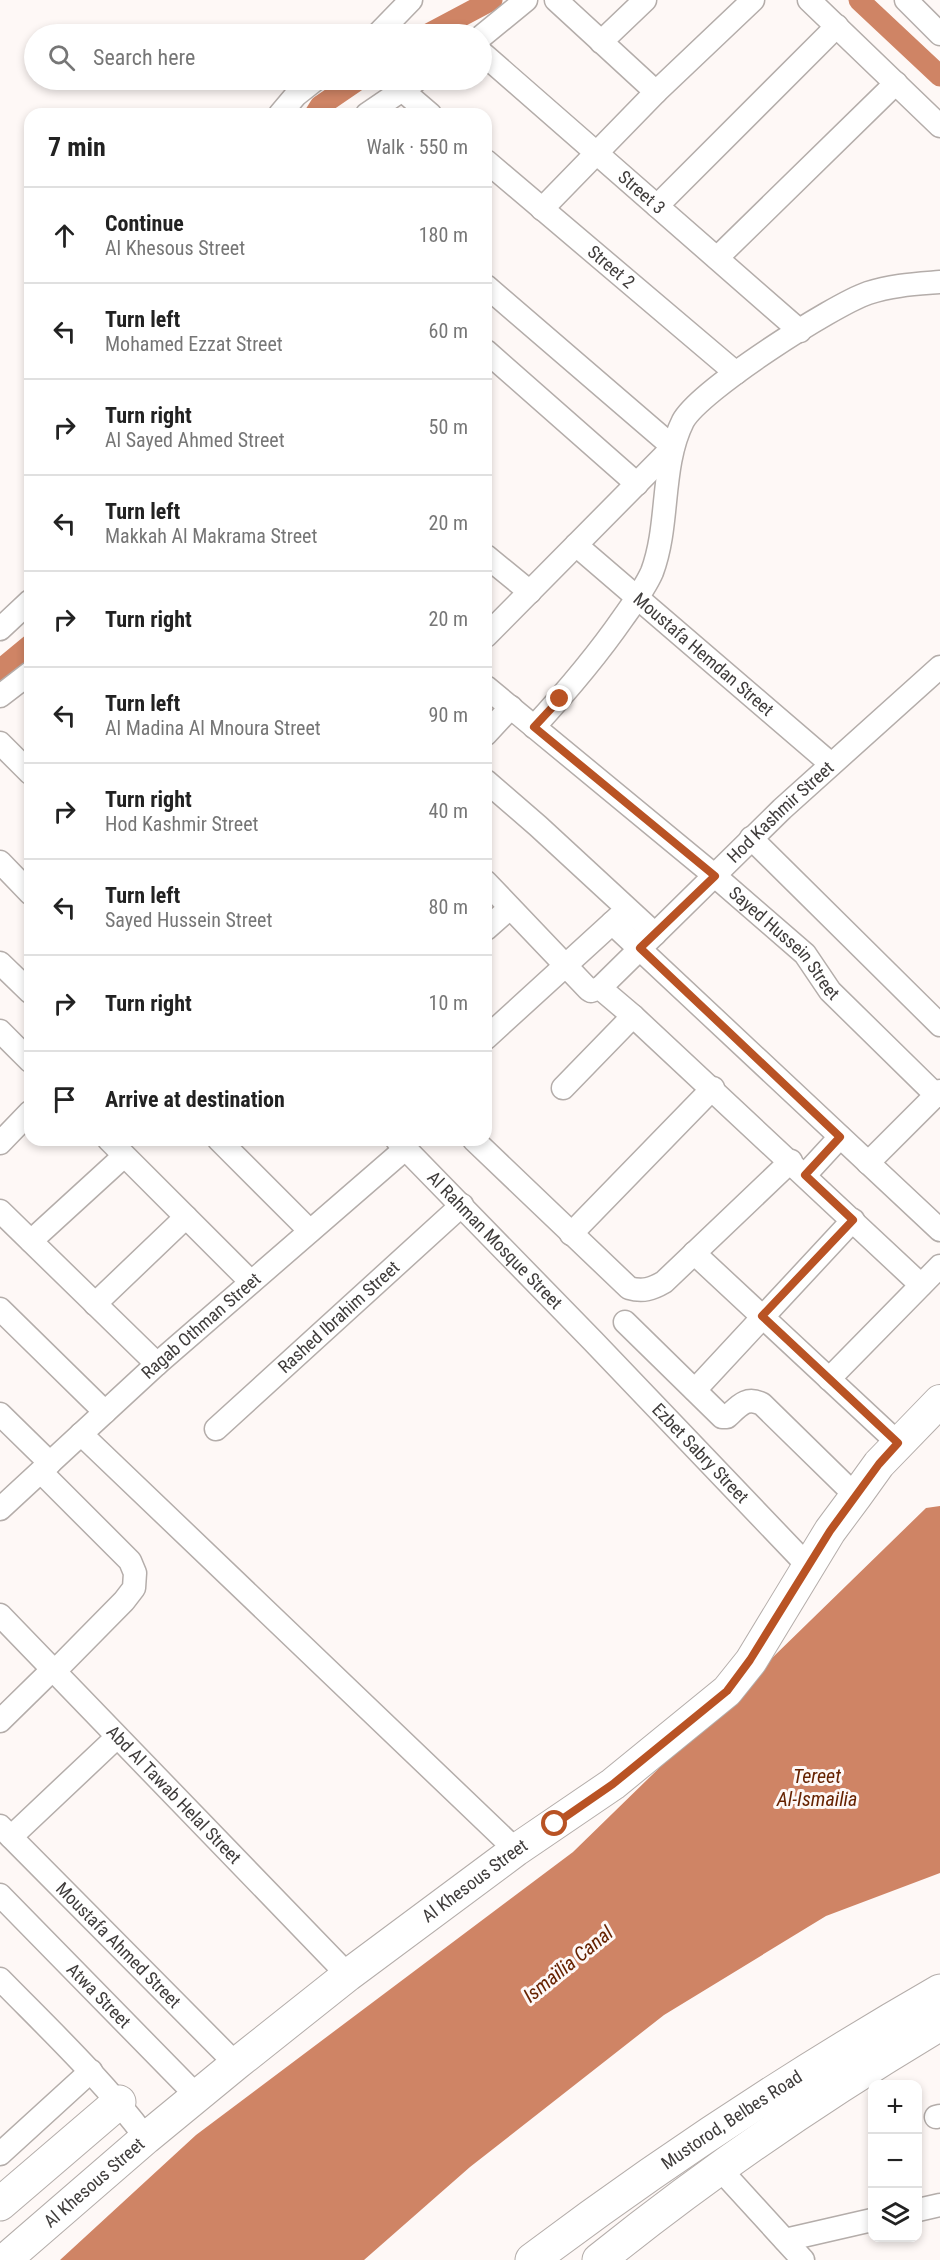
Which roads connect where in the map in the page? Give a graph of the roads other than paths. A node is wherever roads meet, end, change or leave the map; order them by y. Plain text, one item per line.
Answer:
1 (411, 0) edge
2 (526, 0) edge
3 (555, 0) edge
4 (645, 0) edge
5 (753, 0) edge
6 (809, 0) edge
7 (906, 0) edge
8 (388, 24) edge
9 (837, 26) junction
10 (492, 28) edge
11 (940, 34) edge
12 (601, 42) junction
13 (492, 62) edge
14 (896, 83) junction
15 (302, 90) edge
16 (403, 90) edge
17 (413, 90) edge
18 (656, 92) junction
19 (285, 108) edge
20 (376, 108) edge
21 (426, 108) edge
22 (940, 126) edge
23 (596, 153) junction
24 (492, 166) edge
25 (657, 206) junction
26 (542, 209) junction
27 (717, 258) junction
28 (940, 282) edge
29 (492, 291) edge
30 (800, 331) junction
31 (492, 356) edge
32 (736, 373) junction
33 (674, 447) junction
34 (637, 484) junction
35 (576, 545) junction
36 (492, 561) edge
37 (530, 592) junction
38 (637, 599) junction
39 (24, 606) edge
40 (0, 628) edge
41 (492, 630) edge
42 (940, 666) edge
43 (24, 678) edge
44 (492, 692) edge
45 (0, 696) edge
46 (511, 707) junction
47 (534, 727) junction
48 (492, 728) edge
49 (0, 742) edge
50 (831, 764) junction
51 (24, 767) edge
52 (492, 787) edge
53 (752, 838) junction
54 (0, 862) edge
55 (715, 876) junction
56 (24, 886) edge
57 (492, 888) edge
58 (510, 908) junction
59 (620, 915) junction
60 (492, 924) edge
61 (648, 941) junction
62 (0, 963) edge
63 (565, 966) junction
64 (24, 986) edge
65 (595, 989) junction
66 (633, 1016) junction
67 (940, 1025) edge
68 (0, 1031) edge
69 (492, 1033) edge
70 (24, 1055) edge
71 (563, 1088) dead end
72 (713, 1088) junction
73 (938, 1093) edge
74 (24, 1118) edge
75 (840, 1137) junction
76 (0, 1143) edge
77 (225, 1146) edge
78 (399, 1146) edge
79 (403, 1146) edge
80 (480, 1146) edge
81 (117, 1148) edge
82 (868, 1163) junction
83 (798, 1168) junction
84 (462, 1206) junction
85 (0, 1211) edge
86 (186, 1217) junction
87 (853, 1220) junction
88 (940, 1230) edge
89 (310, 1231) junction
90 (571, 1233) junction
91 (31, 1241) junction
92 (694, 1253) junction
93 (940, 1266) edge
94 (251, 1282) junction
95 (921, 1285) junction
96 (95, 1304) junction
97 (0, 1309) edge
98 (762, 1316) junction
99 (625, 1322) dead end
100 (593, 1341) joint
101 (157, 1365) junction
102 (829, 1379) junction
103 (695, 1390) junction
104 (940, 1401) edge
105 (105, 1412) junction
106 (0, 1414) edge
107 (216, 1429) dead end
108 (81, 1434) junction
109 (898, 1443) junction
110 (45, 1468) junction
111 (856, 1496) junction
112 (0, 1509) edge
113 (808, 1566) junction
114 (0, 1615) edge
115 (53, 1671) junction
116 (0, 1721) edge
117 (117, 1737) junction
118 (5, 1831) edge
119 (516, 1850) junction
120 (0, 1895) edge
121 (348, 1976) junction
122 (0, 1979) edge
123 (940, 1991) edge
124 (940, 2024) edge
125 (236, 2064) junction
126 (91, 2071) junction
127 (197, 2096) junction
128 (119, 2102) junction
129 (146, 2138) junction
130 (0, 2154) edge
131 (719, 2168) junction
132 (0, 2204) edge
133 (940, 2205) edge
134 (922, 2209) edge
135 (868, 2221) edge
136 (785, 2240) junction
137 (5, 2260) edge
138 (532, 2260) edge
139 (599, 2260) edge
140 (803, 2260) edge

1 - 8 street
2 - 10 street
3 - 12 street
4 - 12 street
5 - 18 street
6 - 9 street
7 - 11 street
9 - 14 street
9 - 25 street
12 - 18 street
13 - 23 street, Street 3
14 - 22 street
14 - 27 street
15 - 19 street
16 - 20 street
17 - 21 street
18 - 23 street
23 - 25 street, Street 3
23 - 26 street
24 - 26 street, Street 2
25 - 27 street, Street 3
26 - 32 street, Street 2
27 - 30 street, Street 3
28 - 30 street
29 - 33 street
30 - 32 street
31 - 34 street
32 - 33 street
33 - 34 street
33 - 38 street
34 - 35 street
35 - 37 street
35 - 38 street, Moustafa Hemdan Street
36 - 37 street
37 - 41 street
38 - 47 street
38 - 50 street, Moustafa Hemdan Street
39 - 40 street
42 - 50 street, Hod Kashmir Street
43 - 45 street
44 - 46 street, Sayed Hussein Street
46 - 47 street, Sayed Hussein Street
46 - 48 street
47 - 55 street, Sayed Hussein Street
49 - 51 street
50 - 53 street, Hod Kashmir Street
52 - 59 street
53 - 55 street, Hod Kashmir Street
53 - 67 street
54 - 56 street
55 - 61 street, Hod Kashmir Street
55 - 73 street, Sayed Hussein Street
57 - 58 street
58 - 60 street
58 - 63 street
59 - 61 street
59 - 63 street
61 - 65 street, Hod Kashmir Street
61 - 75 street
62 - 64 street
63 - 65 street
63 - 69 street
65 - 66 street
66 - 71 street
66 - 72 street
68 - 70 street
72 - 83 street
72 - 90 street
73 - 82 street
74 - 76 street
75 - 82 street
75 - 83 street
77 - 89 street
78 - 89 street, Ragab Othman Street
79 - 84 street, Al Rahman Mosque Street
80 - 90 street
81 - 86 street
81 - 91 street
82 - 88 street
83 - 87 street
83 - 92 street
84 - 100 street, Al Rahman Mosque Street
84 - 107 street, Rashed Ibrahim Street
85 - 91 street
86 - 94 street
86 - 96 street
87 - 95 street
87 - 98 street
89 - 94 street, Ragab Othman Street
90 - 92 street
91 - 96 street
92 - 98 street
93 - 95 street
94 - 101 street, Ragab Othman Street
95 - 102 street
96 - 101 street
97 - 105 street
98 - 102 street
98 - 103 street
99 - 103 street
100 - 113 street, Ezbet Sabry Street
101 - 105 street, Ragab Othman Street
102 - 109 street
103 - 111 street
104 - 109 main road, Al Khesous Street
105 - 108 street, Ragab Othman Street
106 - 110 street
108 - 110 street, Ragab Othman Street
108 - 119 street
109 - 111 main road, Al Khesous Street
110 - 112 street, Ragab Othman Street
110 - 115 street
111 - 113 main road, Al Khesous Street
113 - 119 main road, Al Khesous Street
114 - 115 street, Abd Al Tawab Helal Street
115 - 116 street
115 - 117 street, Abd Al Tawab Helal Street
117 - 118 street
117 - 121 street, Abd Al Tawab Helal Street
118 - 125 street, Moustafa Ahmed Street
119 - 121 main road, Al Khesous Street
120 - 127 street, Atwa Street
121 - 125 main road, Al Khesous Street
122 - 126 street
123 - 138 main road, Mustorod, Belbes Road
124 - 131 main road, Mustorod, Belbes Road
125 - 127 main road, Al Khesous Street
126 - 128 street
126 - 130 street
127 - 129 main road, Al Khesous Street
128 - 129 street
128 - 132 main road
129 - 137 main road, Al Khesous Street
131 - 136 street
131 - 139 main road, Mustorod, Belbes Road
133 - 134 street
135 - 136 street
136 - 140 street

